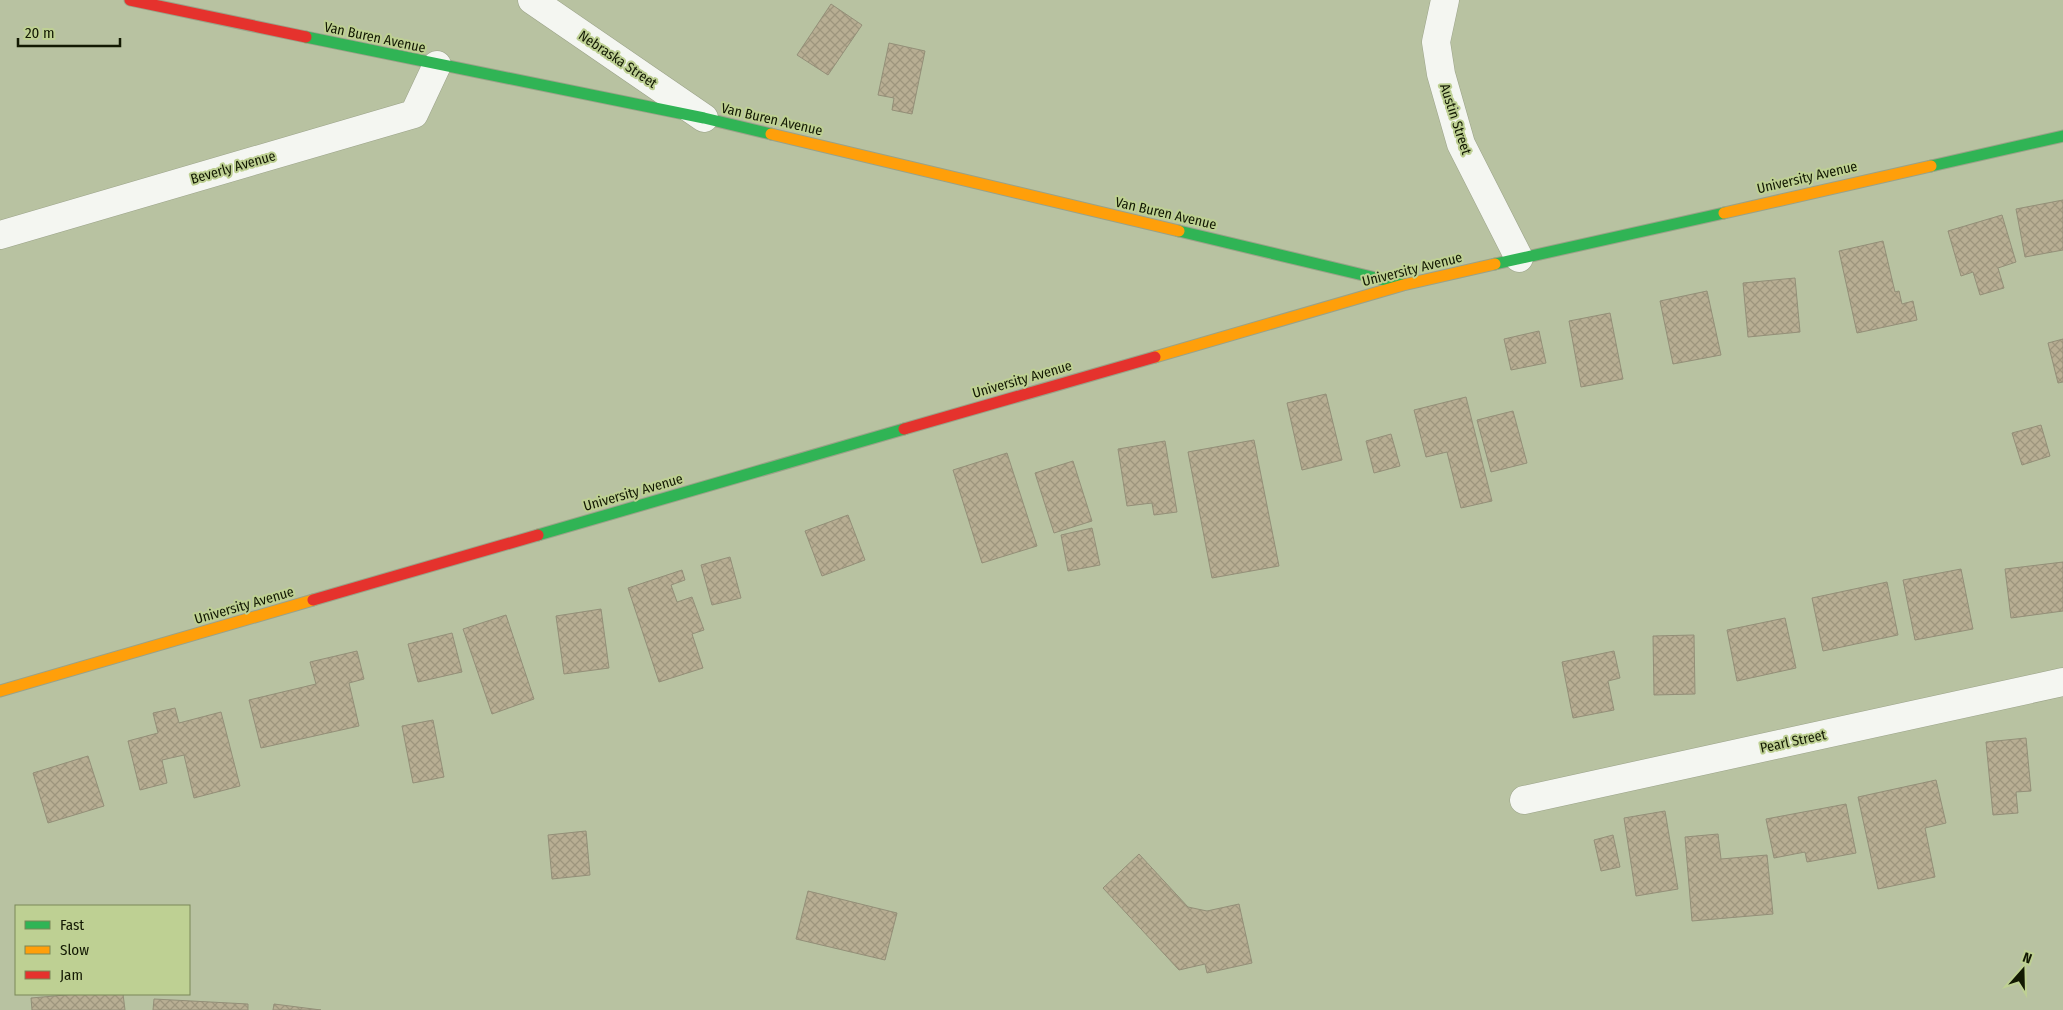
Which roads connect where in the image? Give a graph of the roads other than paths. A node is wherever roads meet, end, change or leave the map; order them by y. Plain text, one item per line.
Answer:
1 (130, 0) edge
2 (532, 0) edge
3 (1445, 0) edge
4 (437, 65) junction
5 (704, 118) junction
6 (2063, 136) edge
7 (0, 235) edge
8 (1519, 258) junction
9 (1403, 285) junction
10 (2063, 682) edge
11 (0, 691) edge
12 (1524, 800) dead end

1 - 4 main road, Van Buren Avenue
2 - 5 street, Nebraska Street
3 - 8 street, Austin Street
4 - 5 main road, Van Buren Avenue
4 - 7 street, Beverly Avenue
5 - 9 main road, Van Buren Avenue
6 - 8 main road, University Avenue
8 - 9 main road, University Avenue
9 - 11 main road, University Avenue
10 - 12 street, Pearl Street

